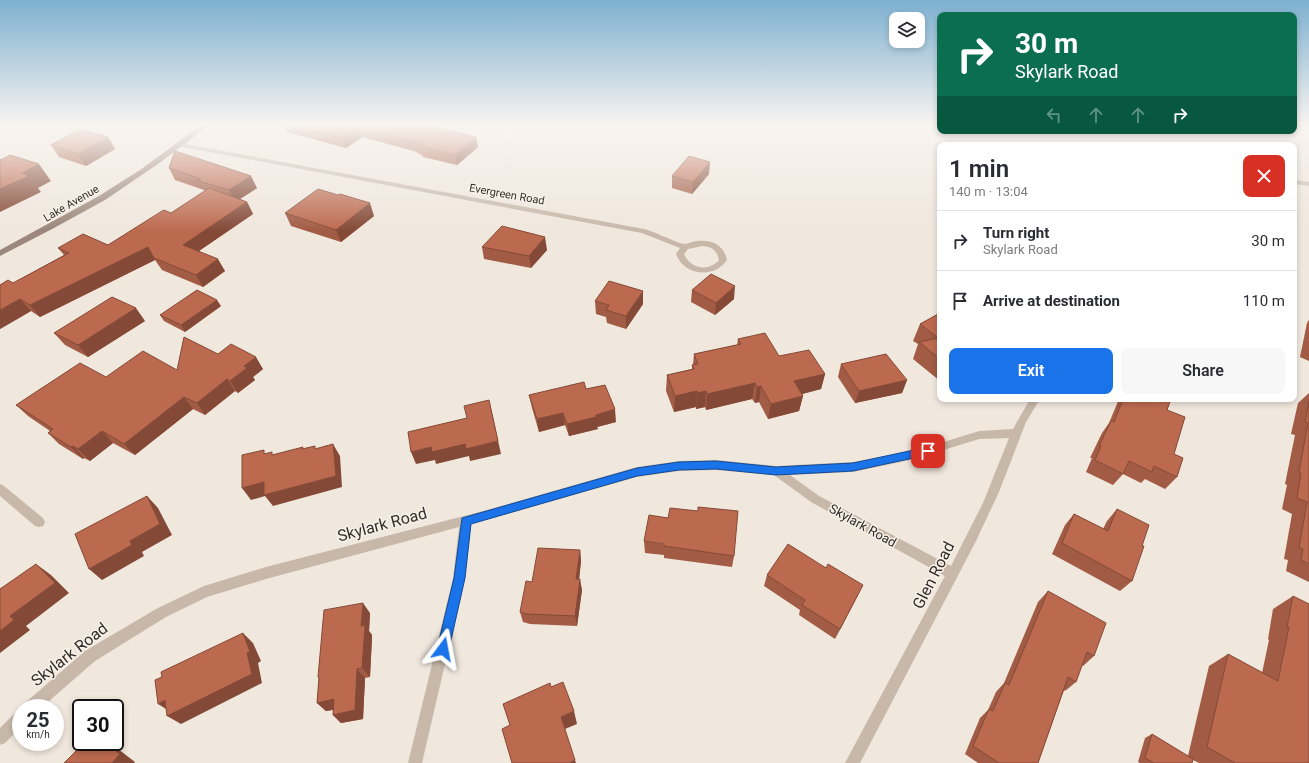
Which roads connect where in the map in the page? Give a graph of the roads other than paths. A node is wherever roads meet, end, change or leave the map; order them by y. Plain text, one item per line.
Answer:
1 (158, 160) edge
2 (259, 160) edge
3 (1297, 182) edge
4 (1309, 184) edge
5 (685, 247) junction
6 (0, 253) edge
7 (1033, 402) edge
8 (1017, 433) junction
9 (776, 471) junction
10 (0, 489) edge
11 (466, 521) junction
12 (39, 522) dead end
13 (953, 574) junction
14 (40, 699) edge
15 (12, 726) edge
16 (0, 738) edge
17 (415, 763) edge
18 (852, 763) edge

1 - 6 main road, Lake Avenue
2 - 5 street, Evergreen Road
3 - 4 street
5 - 5 street
7 - 8 street, Glen Road
8 - 9 street, Skylark Road
8 - 13 street, Glen Road
9 - 11 street, Skylark Road
9 - 13 street, Skylark Road
10 - 12 street
11 - 14 street, Skylark Road
11 - 17 street
13 - 18 street, Glen Road
15 - 16 street

